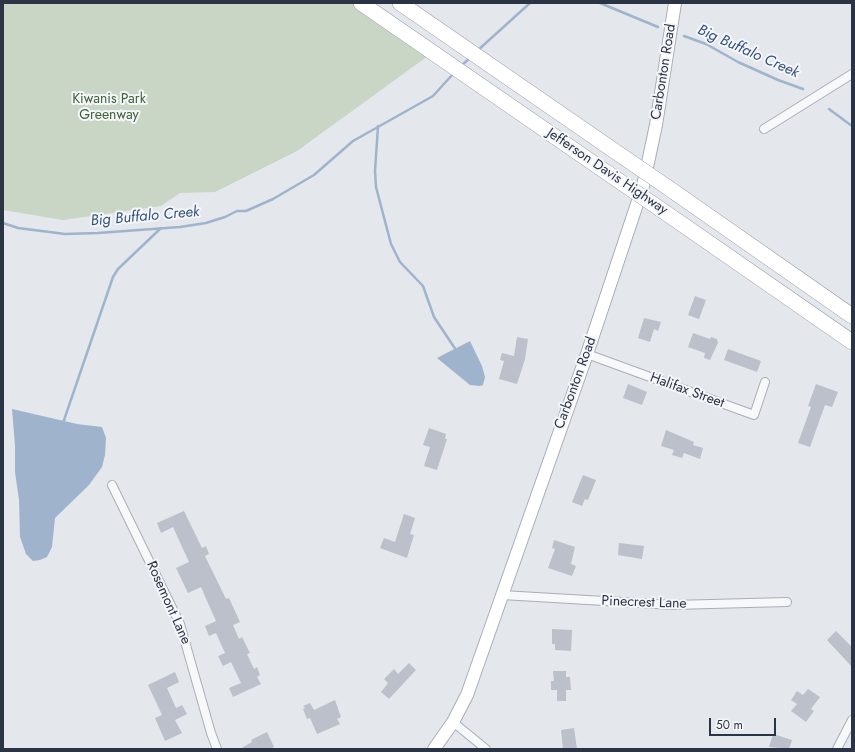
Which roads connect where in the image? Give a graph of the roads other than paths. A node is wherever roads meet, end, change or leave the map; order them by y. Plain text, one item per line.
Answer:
1 (362, 3) edge
2 (400, 3) edge
3 (675, 3) edge
4 (852, 74) edge
5 (764, 129) dead end
6 (852, 316) edge
7 (852, 342) edge
8 (587, 354) junction
9 (765, 382) dead end
10 (112, 485) dead end
11 (502, 595) junction
12 (787, 602) dead end
13 (852, 720) edge
14 (453, 722) junction
15 (217, 749) edge
16 (434, 749) edge
17 (486, 749) edge
18 (837, 749) edge

1 - 7 highway, Jefferson Davis Highway, bridge
2 - 6 highway, Jefferson Davis Highway, bridge
3 - 8 street, Carbonton Road
4 - 5 street
8 - 9 street, Halifax Street
8 - 11 street, Carbonton Road
10 - 15 street, Rosemont Lane
11 - 12 street, Pinecrest Lane
11 - 14 street, Carbonton Road
13 - 18 street
14 - 16 street, Carbonton Road
14 - 17 street

